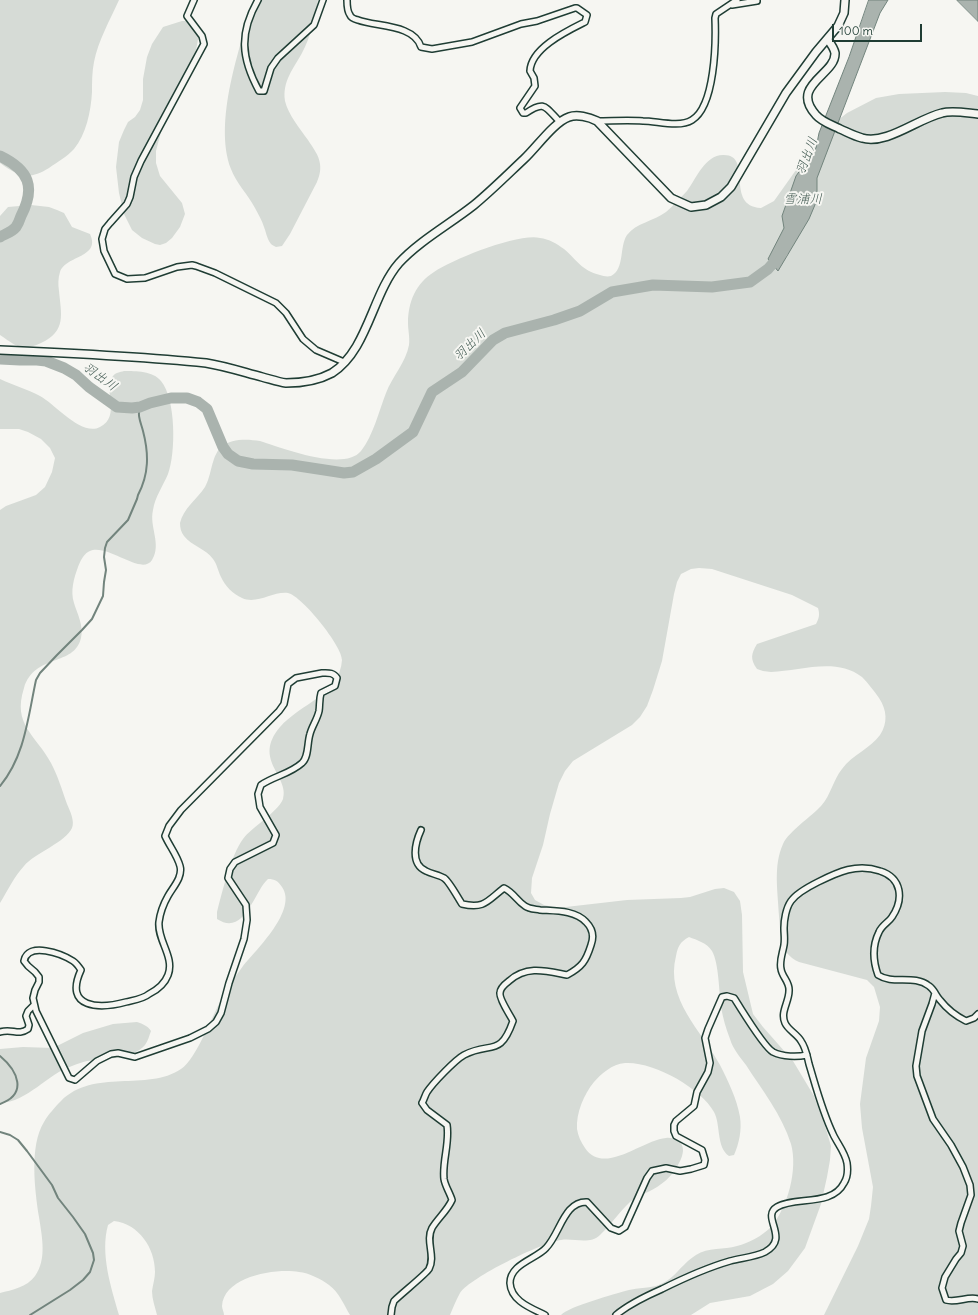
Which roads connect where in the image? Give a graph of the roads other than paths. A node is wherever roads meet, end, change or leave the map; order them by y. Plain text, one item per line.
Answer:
1 (194, 0) edge
2 (258, 0) edge
3 (323, 0) edge
4 (347, 0) edge
5 (737, 0) edge
6 (845, 0) edge
7 (757, 1) dead end
8 (729, 5) junction
9 (828, 40) junction
10 (978, 114) edge
11 (597, 120) junction
12 (560, 122) junction
13 (0, 350) edge
14 (344, 362) junction
15 (421, 830) dead end
16 (935, 993) junction
17 (34, 1005) junction
18 (978, 1014) edge
19 (0, 1032) edge
20 (807, 1055) junction
21 (978, 1299) edge
22 (391, 1315) edge
23 (545, 1315) edge
24 (616, 1315) edge

1 - 14 street
2 - 3 street
4 - 12 street
5 - 8 street
6 - 9 street
7 - 8 street
8 - 11 street
9 - 10 street
9 - 11 street
11 - 12 street
12 - 14 street
13 - 14 street
15 - 22 street
16 - 18 street
16 - 20 street
16 - 21 street
17 - 17 street
17 - 19 street
20 - 23 street
20 - 24 street

